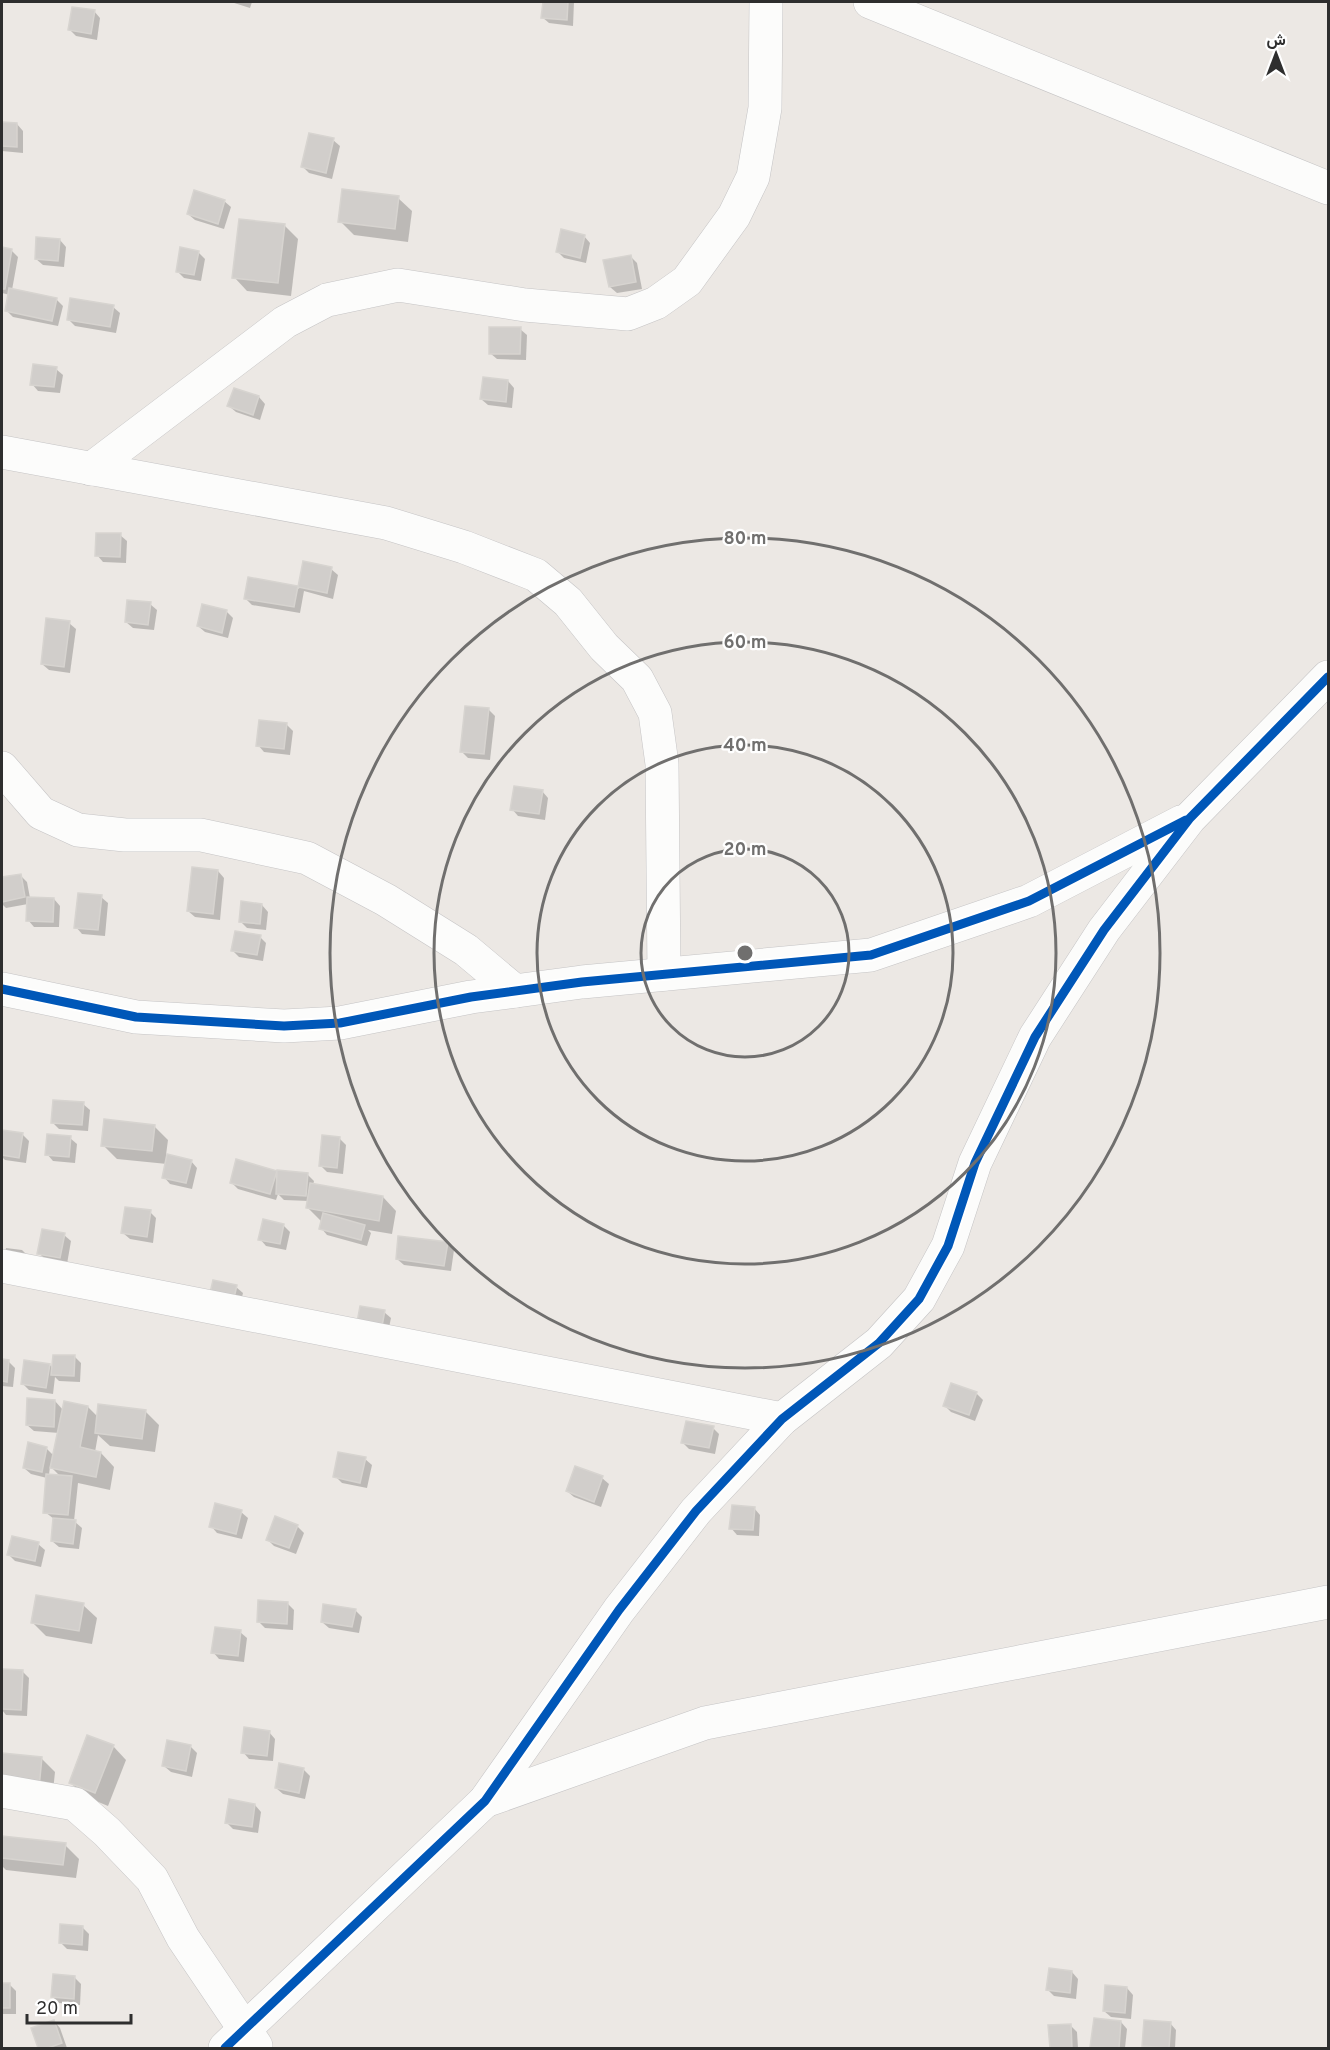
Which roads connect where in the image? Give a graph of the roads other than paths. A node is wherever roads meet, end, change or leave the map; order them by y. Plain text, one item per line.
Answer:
1 (766, 2) edge
2 (870, 2) edge
3 (1329, 188) edge
4 (2, 452) edge
5 (91, 469) junction
6 (1329, 677) edge
7 (2, 768) edge
8 (1190, 818) junction
9 (664, 974) junction
10 (2, 989) edge
11 (514, 991) junction
12 (2, 1266) edge
13 (782, 1419) junction
14 (1329, 1602) edge
15 (2, 1791) edge
16 (485, 1802) junction
17 (242, 2042) edge

1 - 5 street
2 - 3 street
4 - 5 street
5 - 9 street
6 - 8 street
7 - 11 street
8 - 9 street
8 - 13 street
9 - 11 street
10 - 11 street
12 - 13 street
13 - 16 street
14 - 16 street
15 - 17 street
16 - 17 street

